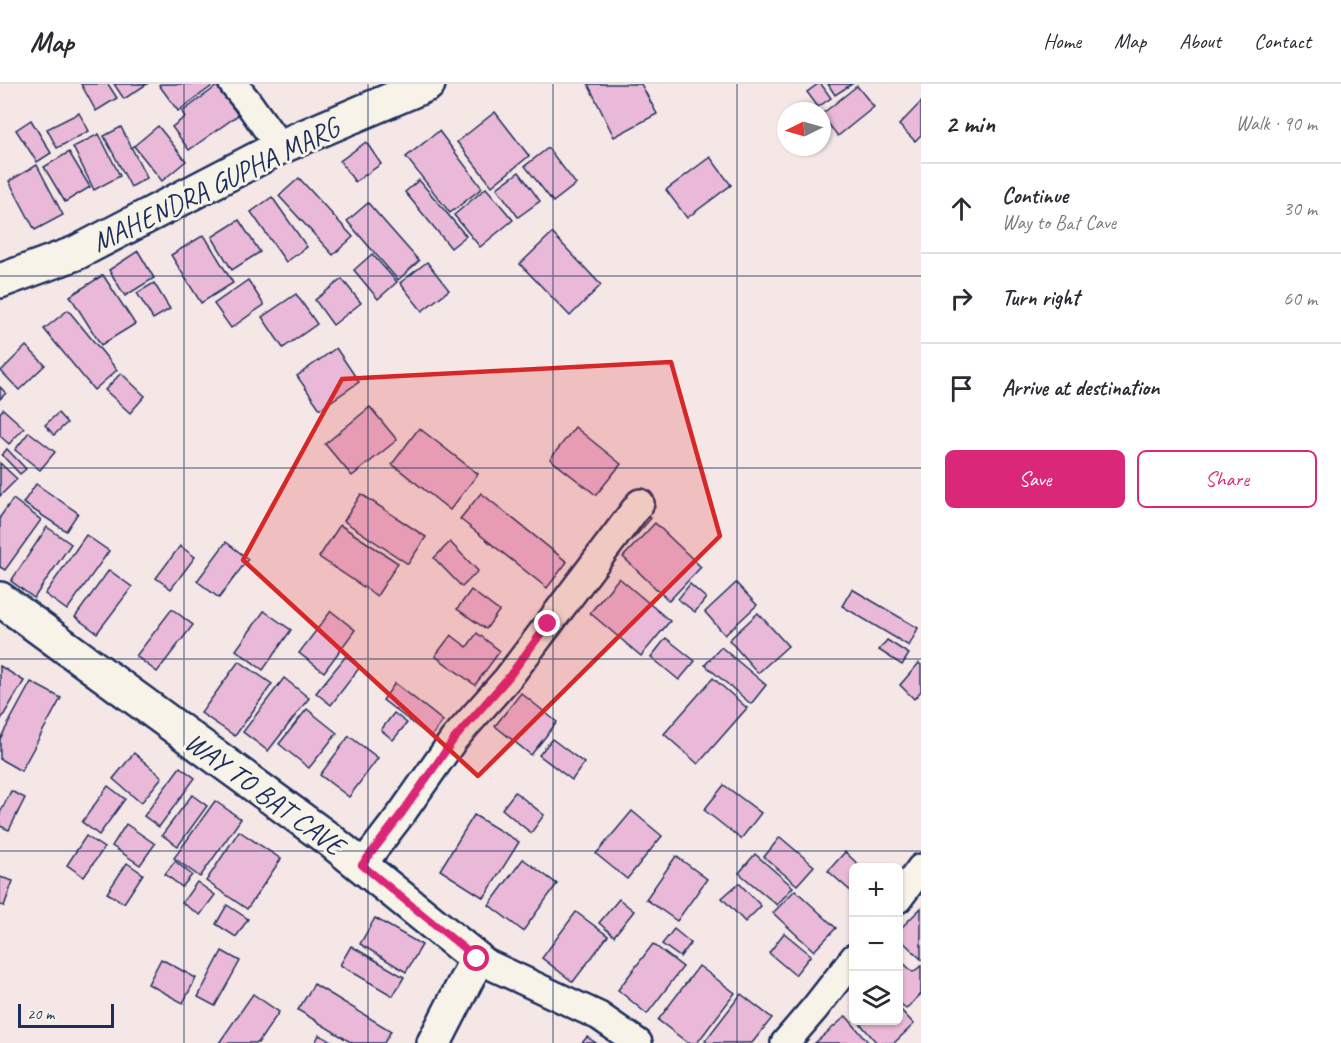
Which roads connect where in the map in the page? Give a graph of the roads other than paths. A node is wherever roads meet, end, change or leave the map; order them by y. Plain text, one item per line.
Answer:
1 (233, 84) edge
2 (428, 84) edge
3 (280, 147) junction
4 (0, 281) edge
5 (640, 503) dead end
6 (0, 599) edge
7 (362, 865) junction
8 (921, 868) edge
9 (903, 892) edge
10 (477, 959) junction
11 (849, 964) edge
12 (434, 1043) edge
13 (638, 1043) edge
14 (786, 1043) edge

1 - 3 street
2 - 3 main road, MAHENDRA GUPHA MARG
3 - 4 main road, MAHENDRA GUPHA MARG
5 - 7 street
6 - 7 main road, WAY TO BAT CAVE
7 - 10 main road, WAY TO BAT CAVE
8 - 9 street
10 - 12 main road
10 - 13 street
11 - 14 street

